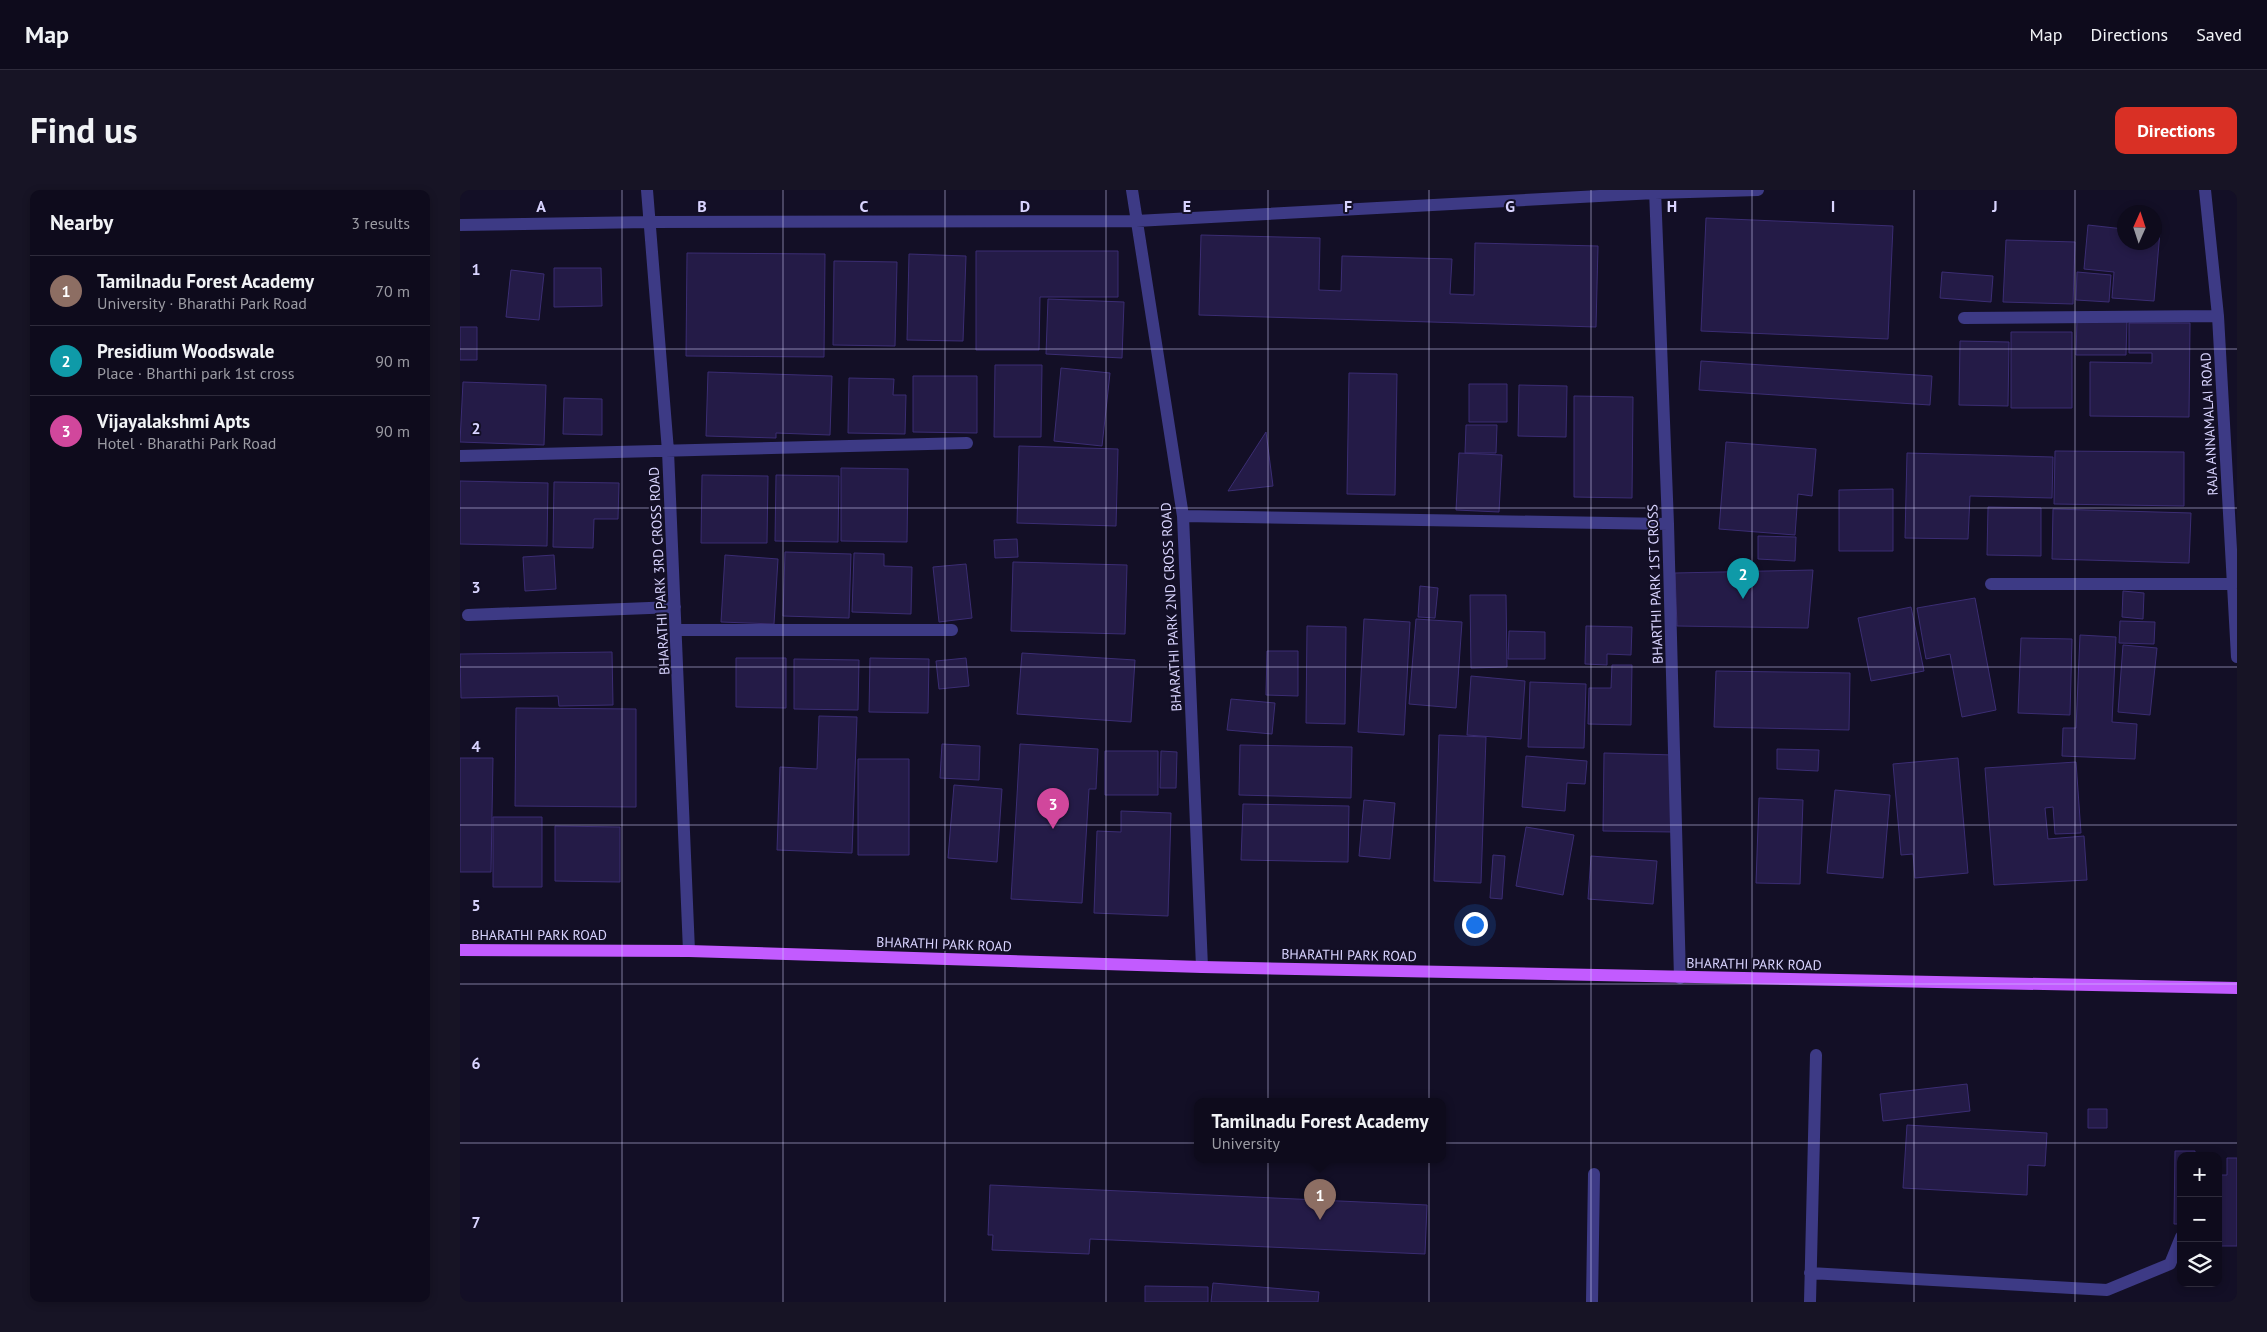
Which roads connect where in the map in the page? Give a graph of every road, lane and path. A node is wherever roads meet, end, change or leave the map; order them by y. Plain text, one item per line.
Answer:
1 (647, 190) edge
2 (1132, 190) edge
3 (1758, 190) edge
4 (2205, 190) edge
5 (1655, 192) edge
6 (1136, 221) junction
7 (650, 222) junction
8 (460, 225) edge
9 (2218, 316) junction
10 (1964, 318) dead end
11 (967, 443) dead end
12 (668, 451) junction
13 (460, 456) edge
14 (1183, 516) junction
15 (1668, 524) junction
16 (1991, 584) dead end
17 (2233, 584) junction
18 (675, 607) junction
19 (468, 615) dead end
20 (677, 630) junction
21 (952, 630) dead end
22 (2237, 657) edge
23 (460, 950) edge
24 (689, 951) junction
25 (1202, 967) junction
26 (1680, 978) junction
27 (2237, 988) edge
28 (1816, 1055) dead end
29 (1594, 1174) dead end
30 (2179, 1242) edge
31 (1810, 1274) junction
32 (2107, 1296) edge
33 (1592, 1302) edge
34 (1810, 1302) edge

1 - 7 street, BHARATHI PARK 3RD CROSS ROAD
2 - 6 street, BHARATHI PARK 2ND CROSS ROAD
3 - 5 street
4 - 9 street, RAJA ANNAMALAI ROAD
5 - 6 street
5 - 15 street, BHARTHI PARK 1ST CROSS
6 - 7 street
6 - 14 street, BHARATHI PARK 2ND CROSS ROAD
7 - 8 street
7 - 12 street, BHARATHI PARK 3RD CROSS ROAD
9 - 10 street
9 - 17 street, RAJA ANNAMALAI ROAD
11 - 12 street
12 - 13 street
12 - 18 street, BHARATHI PARK 3RD CROSS ROAD
14 - 15 street
14 - 25 street, BHARATHI PARK 2ND CROSS ROAD
15 - 26 street, BHARTHI PARK 1ST CROSS
16 - 17 street
17 - 22 street, RAJA ANNAMALAI ROAD
18 - 19 street
18 - 20 street, BHARATHI PARK 3RD CROSS ROAD
20 - 21 street
20 - 24 street, BHARATHI PARK 3RD CROSS ROAD
23 - 24 main road, BHARATHI PARK ROAD
24 - 25 main road, BHARATHI PARK ROAD
25 - 26 main road, BHARATHI PARK ROAD
26 - 27 main road, BHARATHI PARK ROAD
28 - 31 street
29 - 33 street
30 - 32 street
31 - 32 street
31 - 34 street

